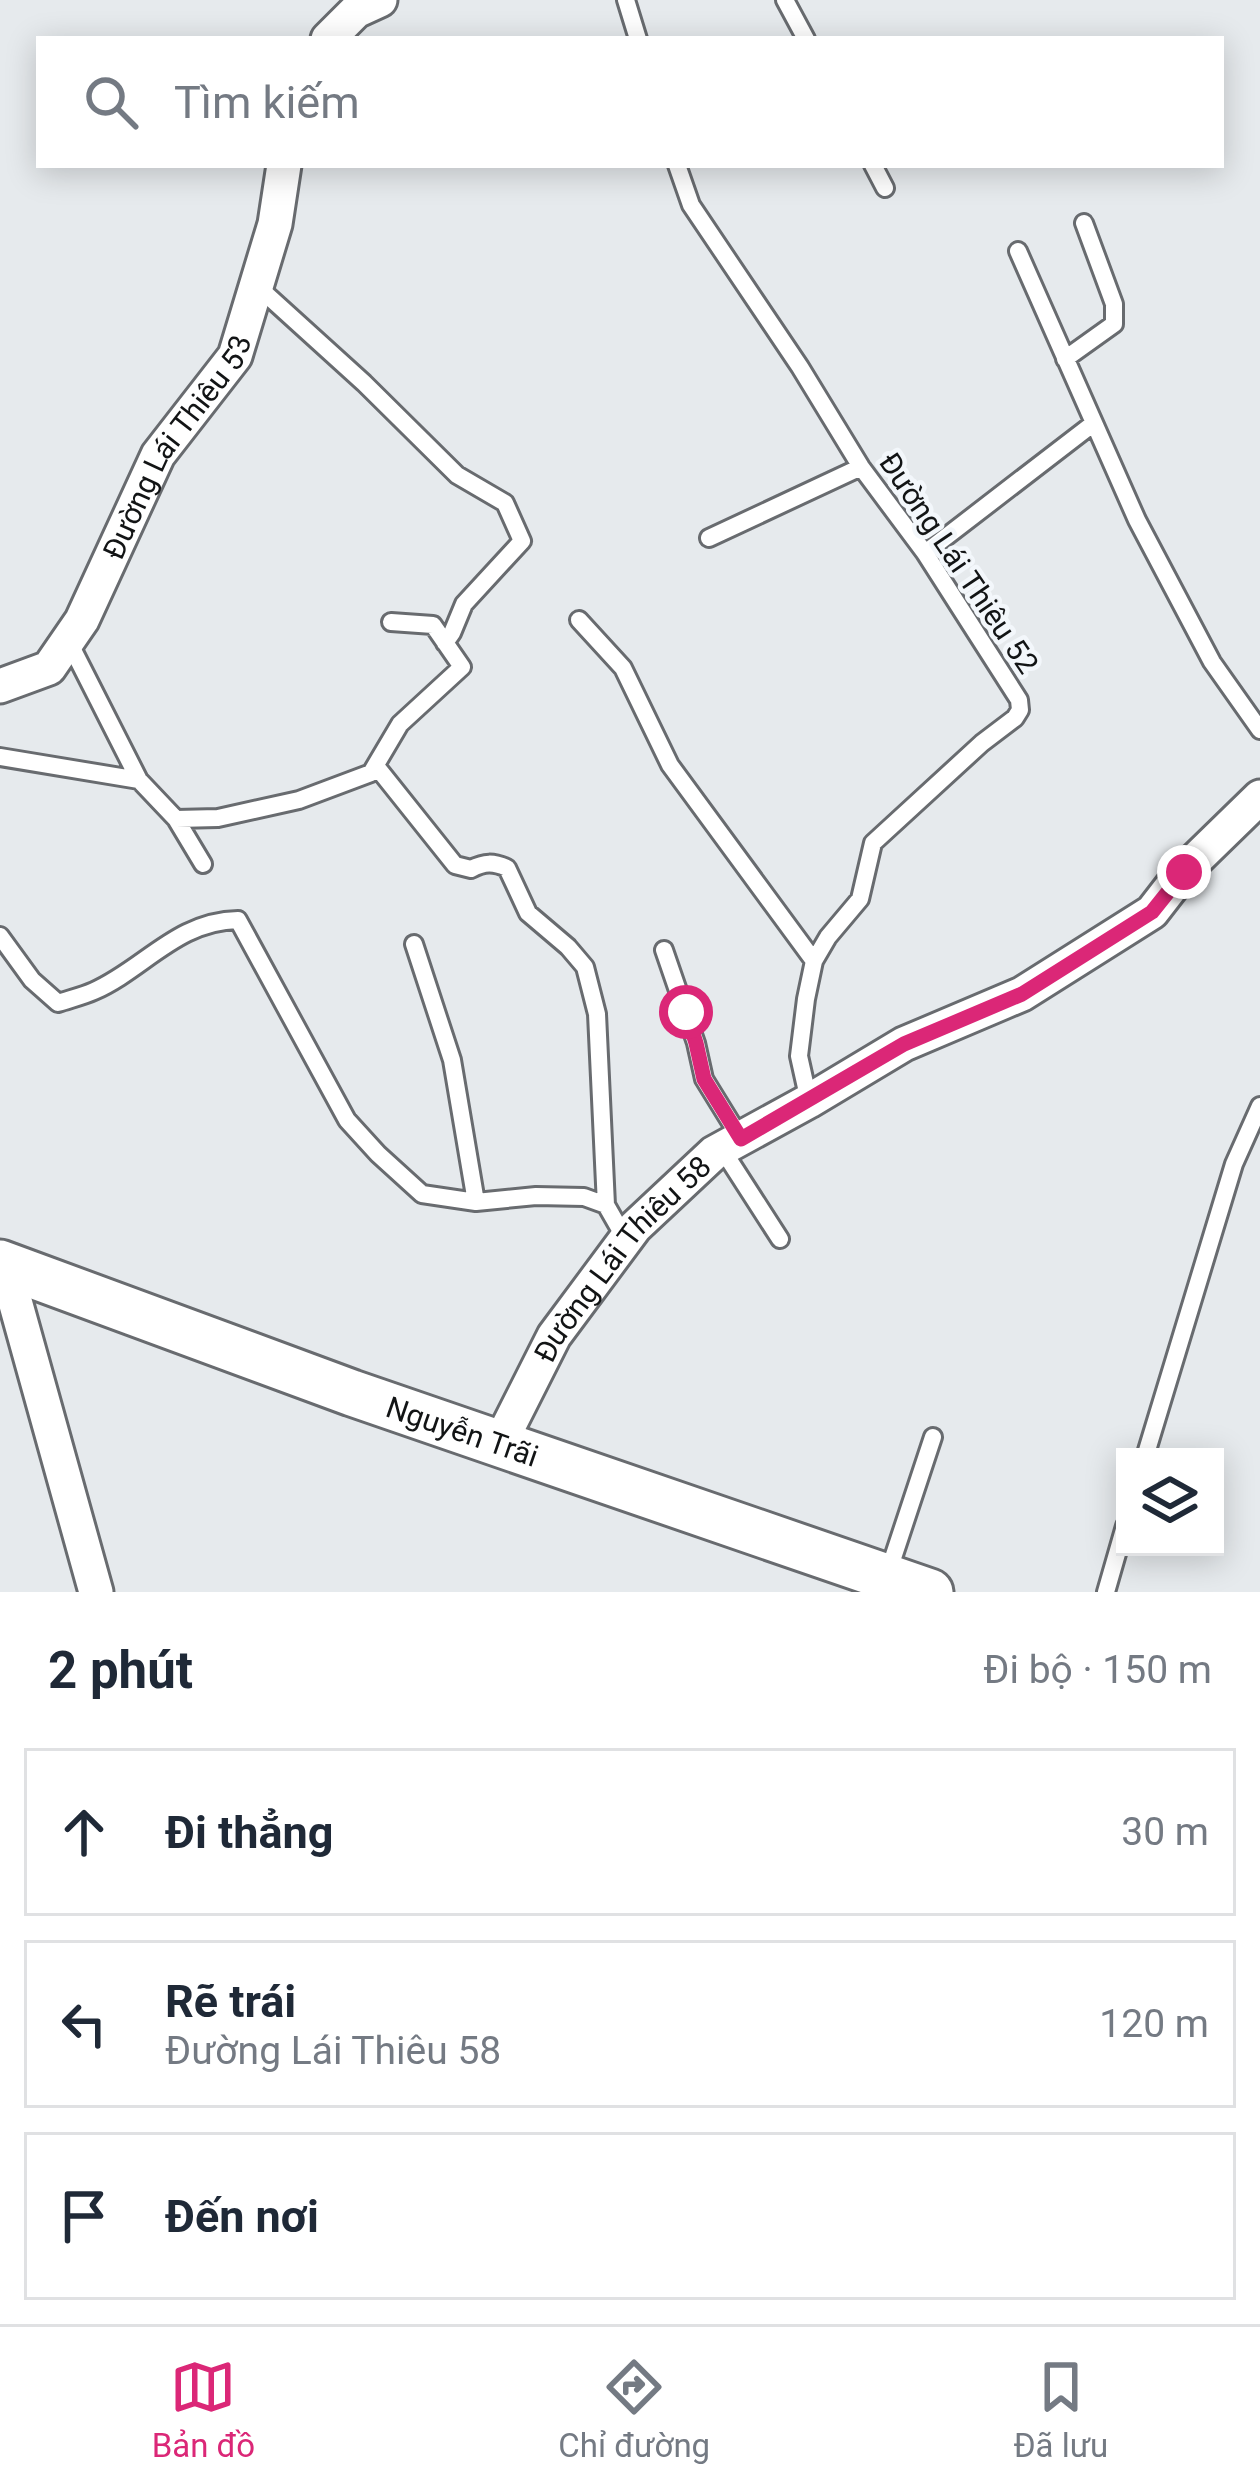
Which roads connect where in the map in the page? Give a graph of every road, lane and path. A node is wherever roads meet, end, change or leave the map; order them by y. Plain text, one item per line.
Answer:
1 (380, 0) edge
2 (626, 0) edge
3 (785, 0) edge
4 (331, 36) edge
5 (637, 36) edge
6 (804, 36) edge
7 (284, 168) edge
8 (678, 168) edge
9 (875, 168) edge
10 (885, 188) dead end
11 (1084, 224) dead end
12 (1018, 251) dead end
13 (256, 286) junction
14 (1065, 359) junction
15 (1094, 424) junction
16 (861, 467) junction
17 (709, 538) dead end
18 (925, 553) junction
19 (579, 620) dead end
20 (391, 622) dead end
21 (68, 640) junction
22 (445, 643) junction
23 (0, 686) edge
24 (1260, 730) edge
25 (0, 757) edge
26 (376, 766) junction
27 (139, 780) junction
28 (1260, 797) edge
29 (176, 819) junction
30 (203, 864) dead end
31 (0, 936) edge
32 (414, 944) dead end
33 (664, 950) dead end
34 (814, 961) junction
35 (809, 1101) junction
36 (1260, 1106) edge
37 (732, 1144) junction
38 (476, 1202) junction
39 (606, 1205) junction
40 (780, 1239) dead end
41 (626, 1240) junction
42 (5, 1281) edge
43 (933, 1437) dead end
44 (499, 1445) junction
45 (1148, 1448) edge
46 (679, 1523) junction
47 (1116, 1556) edge
48 (886, 1577) junction
49 (96, 1592) edge
50 (838, 1592) edge
51 (930, 1592) edge
52 (1106, 1592) edge

1 - 4 street
2 - 5 lane
3 - 6 lane
7 - 13 street, Đường Lái Thiêu 53
8 - 16 lane, Đường Lái Thiêu 52
9 - 10 lane
11 - 14 lane
12 - 14 lane
13 - 21 street, Đường Lái Thiêu 53
13 - 22 lane
14 - 15 lane
15 - 18 lane
15 - 24 lane
16 - 17 lane
16 - 18 lane, Đường Lái Thiêu 52
18 - 34 lane, Đường Lái Thiêu 52
19 - 34 lane
20 - 22 lane
21 - 23 street, Đường Lái Thiêu 53
21 - 27 lane
22 - 26 lane
25 - 27 lane
26 - 29 lane
26 - 39 lane
27 - 29 lane
28 - 35 street, Đường Lái Thiêu 58
29 - 30 lane
31 - 38 lane
32 - 38 lane
33 - 37 lane
34 - 35 lane, Đường Lái Thiêu 52
35 - 37 street, Đường Lái Thiêu 58
36 - 45 lane
37 - 40 lane
37 - 41 street, Đường Lái Thiêu 58
38 - 39 lane
39 - 41 lane
41 - 44 street, Đường Lái Thiêu 58
42 - 44 main road, Nguyễn Trãi
42 - 46 main road, Nguyễn Trãi
42 - 49 street
43 - 48 lane
44 - 46 main road, Nguyễn Trãi
46 - 48 main road, Nguyễn Trãi
46 - 50 main road, Nguyễn Trãi
47 - 52 lane
48 - 51 main road, Nguyễn Trãi

